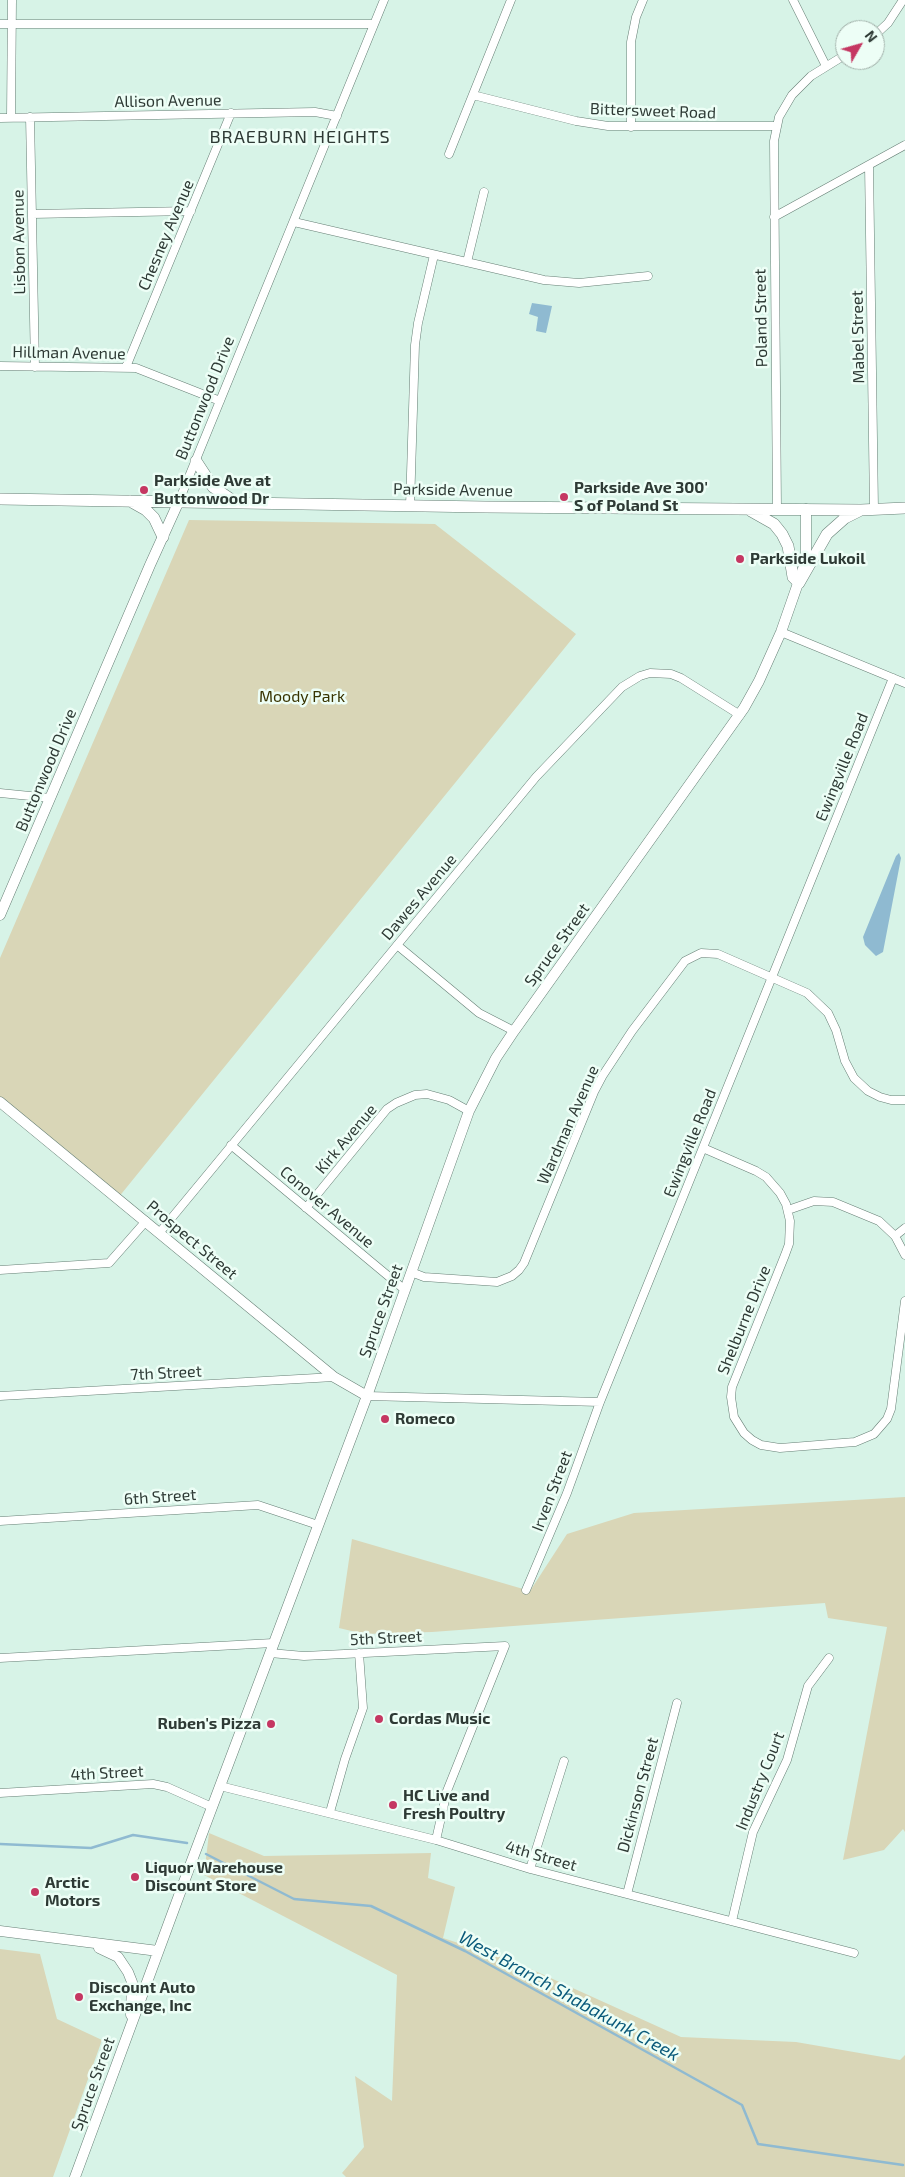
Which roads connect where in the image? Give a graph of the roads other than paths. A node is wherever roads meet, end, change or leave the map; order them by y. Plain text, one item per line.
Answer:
1 (12, 0) edge
2 (384, 0) edge
3 (512, 0) edge
4 (643, 0) edge
5 (792, 0) edge
6 (904, 0) edge
7 (0, 24) edge
8 (12, 24) junction
9 (374, 24) junction
10 (885, 26) edge
11 (835, 61) edge
12 (826, 66) junction
13 (473, 94) junction
14 (231, 113) junction
15 (337, 116) junction
16 (11, 117) junction
17 (30, 117) junction
18 (0, 118) edge
19 (776, 126) junction
20 (631, 127) junction
21 (905, 146) edge
22 (449, 154) dead end
23 (869, 165) junction
24 (484, 192) dead end
25 (191, 211) junction
26 (32, 214) junction
27 (774, 217) junction
28 (294, 222) junction
29 (434, 255) junction
30 (467, 262) junction
31 (648, 276) dead end
32 (0, 366) edge
33 (35, 367) junction
34 (126, 367) junction
35 (220, 401) junction
36 (196, 460) junction
37 (0, 499) edge
38 (128, 501) junction
39 (179, 501) junction
40 (235, 502) junction
41 (410, 506) junction
42 (905, 508) edge
43 (747, 509) junction
44 (777, 509) junction
45 (806, 509) junction
46 (874, 509) junction
47 (861, 510) junction
48 (163, 537) junction
49 (798, 583) junction
50 (781, 632) junction
51 (893, 678) junction
52 (905, 683) edge
53 (740, 716) junction
54 (0, 793) edge
55 (50, 798) junction
56 (0, 915) edge
57 (397, 945) junction
58 (771, 977) junction
59 (514, 1031) junction
60 (905, 1100) edge
61 (0, 1102) edge
62 (469, 1111) junction
63 (231, 1145) junction
64 (702, 1148) junction
65 (306, 1208) junction
66 (788, 1210) junction
67 (146, 1221) junction
68 (905, 1228) edge
69 (160, 1232) junction
70 (894, 1236) junction
71 (905, 1256) edge
72 (0, 1270) edge
73 (411, 1272) junction
74 (405, 1290) junction
75 (905, 1301) edge
76 (334, 1377) junction
77 (0, 1396) edge
78 (367, 1396) junction
79 (600, 1402) junction
80 (0, 1521) edge
81 (318, 1525) junction
82 (526, 1590) dead end
83 (272, 1648) junction
84 (359, 1653) junction
85 (0, 1658) edge
86 (829, 1658) dead end
87 (676, 1703) dead end
88 (564, 1761) dead end
89 (220, 1786) junction
90 (0, 1792) edge
91 (212, 1807) junction
92 (330, 1812) junction
93 (436, 1840) junction
94 (530, 1869) junction
95 (626, 1894) junction
96 (732, 1920) junction
97 (0, 1931) edge
98 (50, 1937) junction
99 (158, 1952) junction
100 (854, 1953) dead end
101 (130, 2027) junction
102 (75, 2177) edge

1 - 8 street
2 - 9 street, Buttonwood Drive
3 - 13 street
4 - 20 street
5 - 12 street
6 - 10 street
7 - 8 street
8 - 9 street
8 - 16 street
9 - 15 street, Buttonwood Drive
11 - 12 street
12 - 19 street
13 - 20 street, Bittersweet Road
13 - 22 street
14 - 15 street, Allison Avenue
14 - 17 street, Allison Avenue
14 - 25 street, Chesney Avenue
15 - 28 street, Buttonwood Drive
16 - 17 street, Allison Avenue
16 - 18 street, Allison Avenue
17 - 26 street, Lisbon Avenue
19 - 20 street, Bittersweet Road
19 - 27 street, Poland Street
21 - 23 street
23 - 27 street
23 - 46 street, Mabel Street
24 - 30 street
25 - 26 street
25 - 34 street, Chesney Avenue
26 - 33 street, Lisbon Avenue
27 - 44 street, Poland Street
28 - 29 street
28 - 35 street, Buttonwood Drive
29 - 30 street
29 - 41 street
30 - 31 street
32 - 33 street, Hillman Avenue
33 - 34 street, Hillman Avenue
34 - 35 street, Hillman Avenue
35 - 36 street, Buttonwood Drive
36 - 39 street, Buttonwood Drive
36 - 40 main road
37 - 38 main road, Parkside Avenue
38 - 39 main road, Parkside Avenue
38 - 48 main road
39 - 40 main road, Parkside Avenue
39 - 48 street, Buttonwood Drive
40 - 41 main road, Parkside Avenue
41 - 43 main road, Parkside Avenue
42 - 46 main road, Parkside Avenue
43 - 44 main road, Parkside Avenue
43 - 49 main road
44 - 45 main road, Parkside Avenue
45 - 47 main road, Parkside Avenue
45 - 49 street, Spruce Street
46 - 47 main road, Parkside Avenue
47 - 49 main road
48 - 55 street, Buttonwood Drive
49 - 50 street, Spruce Street
50 - 51 street
50 - 53 street, Spruce Street
51 - 52 street
51 - 58 street, Ewingville Road
53 - 57 street, Dawes Avenue
53 - 59 street, Spruce Street
54 - 55 street
55 - 56 street, Buttonwood Drive
57 - 59 street
57 - 63 street, Dawes Avenue
58 - 60 street, Wardman Avenue
58 - 64 street, Ewingville Road
58 - 73 street, Wardman Avenue
59 - 62 street, Spruce Street
61 - 67 street, Prospect Street
62 - 65 street, Kirk Avenue
62 - 73 street, Spruce Street
63 - 65 street, Conover Avenue
63 - 69 street, Dawes Avenue
64 - 66 street, Shelburne Drive
64 - 79 street, Ewingville Road
65 - 74 street, Conover Avenue
66 - 70 street
66 - 75 street, Shelburne Drive
67 - 69 street, Prospect Street
67 - 72 street
68 - 70 street
69 - 76 street, Prospect Street
70 - 71 street
73 - 74 street, Spruce Street
74 - 78 street, Spruce Street
76 - 77 street, 7th Street
76 - 78 street, Prospect Street
78 - 79 street
78 - 81 street, Spruce Street
79 - 82 street, Irven Street
80 - 81 street, 6th Street
81 - 83 street, Spruce Street
83 - 84 street, 5th Street
83 - 85 street, 5th Street
83 - 89 street, Spruce Street
84 - 92 street
84 - 93 street, 5th Street
86 - 96 street, Industry Court
87 - 95 street, Dickinson Street
88 - 94 street
89 - 91 street, Spruce Street
89 - 92 street, 4th Street
90 - 91 street, 4th Street
91 - 99 street, Spruce Street
92 - 93 street, 4th Street
93 - 94 street, 4th Street
94 - 95 street, 4th Street
95 - 96 street, 4th Street
96 - 100 street, 4th Street
97 - 98 street
98 - 99 street
98 - 101 street
99 - 101 street, Spruce Street
101 - 102 street, Spruce Street

